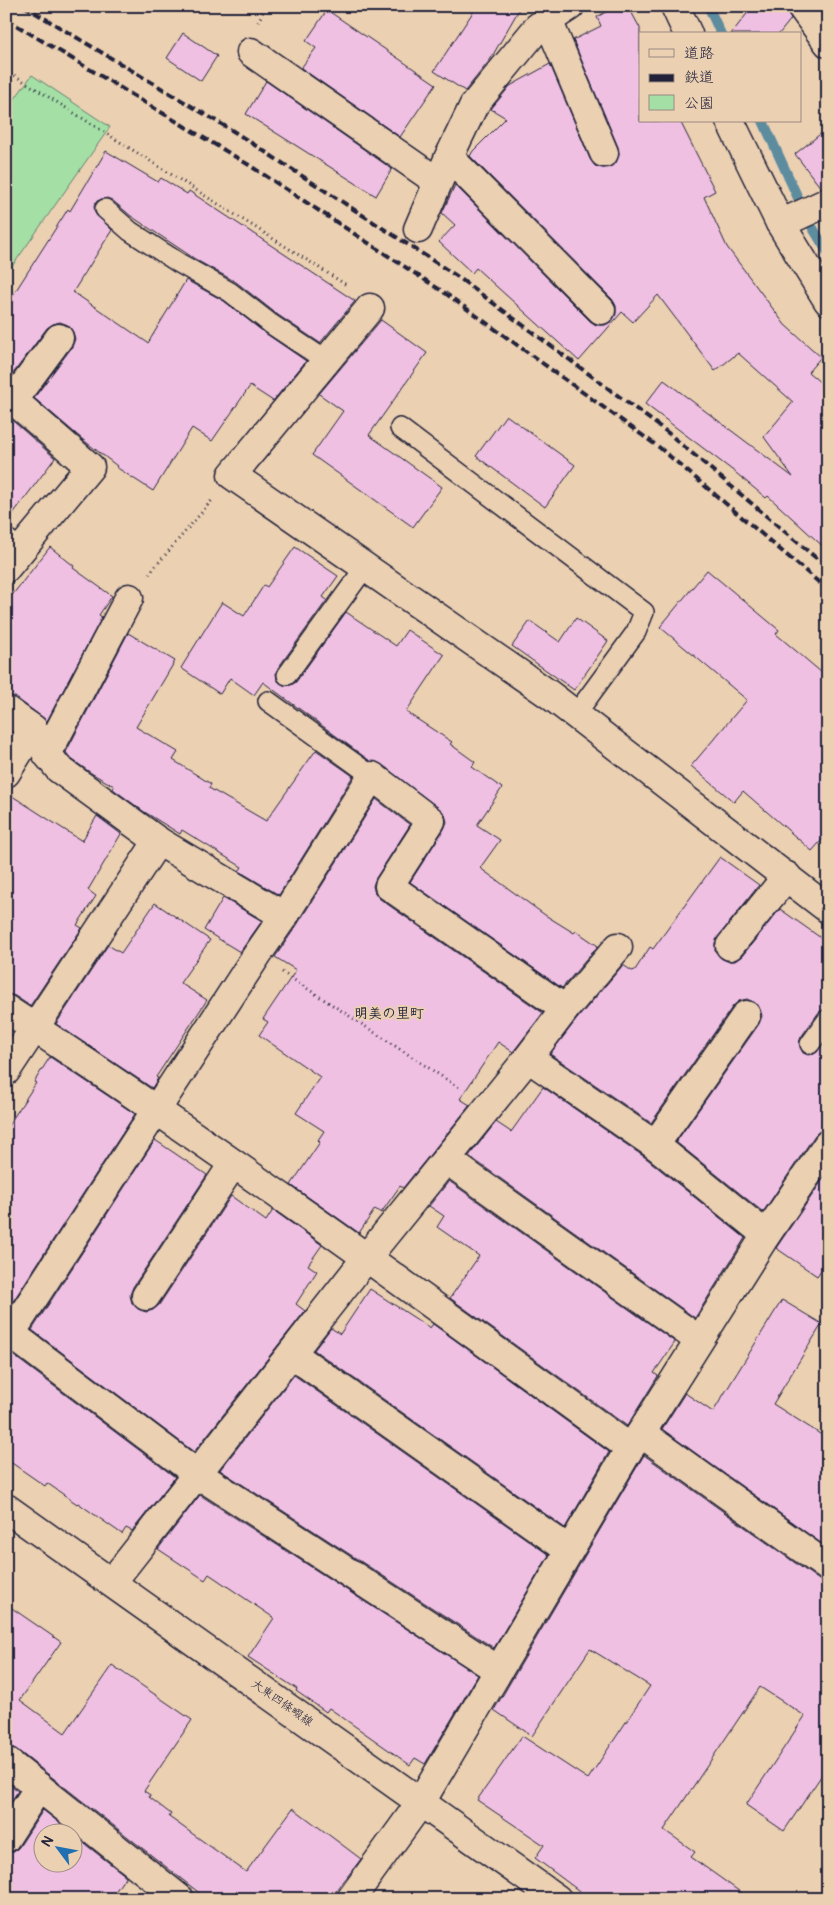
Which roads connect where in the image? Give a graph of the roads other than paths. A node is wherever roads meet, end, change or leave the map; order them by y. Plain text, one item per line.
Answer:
1 (675, 6) edge
2 (801, 6) edge
3 (559, 13) edge
4 (687, 32) edge
5 (828, 43) edge
6 (251, 52) dead end
7 (731, 122) edge
8 (604, 153) dead end
9 (449, 157) junction
10 (438, 182) junction
11 (825, 203) edge
12 (105, 209) dead end
13 (785, 221) junction
14 (418, 229) dead end
15 (828, 301) edge
16 (370, 308) road end
17 (601, 310) dead end
18 (59, 338) dead end
19 (325, 360) junction
20 (400, 428) dead end
21 (11, 552) edge
22 (366, 566) junction
23 (130, 598) road end
24 (287, 675) dead end
25 (268, 700) dead end
26 (6, 710) edge
27 (576, 714) junction
28 (33, 729) junction
29 (47, 754) junction
30 (6, 773) edge
31 (372, 776) junction
32 (158, 841) junction
33 (787, 876) junction
34 (828, 908) edge
35 (284, 916) junction
36 (730, 946) dead end
37 (618, 947) dead end
38 (6, 1009) edge
39 (565, 1009) junction
40 (746, 1015) dead end
41 (828, 1019) edge
42 (35, 1028) junction
43 (810, 1044) dead end
44 (528, 1058) junction
45 (6, 1071) edge
46 (156, 1110) junction
47 (828, 1144) edge
48 (655, 1145) junction
49 (447, 1160) junction
50 (233, 1164) junction
51 (766, 1235) junction
52 (367, 1257) junction
53 (146, 1296) dead end
54 (8, 1332) edge
55 (699, 1340) junction
56 (292, 1354) junction
57 (635, 1441) junction
58 (196, 1473) junction
59 (6, 1508) edge
60 (569, 1550) junction
61 (828, 1567) edge
62 (112, 1582) junction
63 (498, 1670) junction
64 (6, 1761) edge
65 (39, 1787) junction
66 (421, 1802) junction
67 (6, 1838) edge
68 (180, 1899) edge
69 (351, 1899) edge
70 (557, 1899) edge

1 - 4 street
2 - 5 street
3 - 8 street
3 - 9 street
6 - 10 street
7 - 13 street
9 - 10 street
9 - 17 street
10 - 14 street
11 - 13 street
12 - 19 lane
13 - 15 street
16 - 19 street
18 - 21 street
19 - 22 street
20 - 27 lane
22 - 24 lane
22 - 27 street
23 - 29 street
25 - 31 lane
26 - 28 street
27 - 33 street
28 - 29 street
28 - 30 street
29 - 32 street
31 - 35 street
31 - 39 street
32 - 35 street
32 - 42 street
33 - 34 street
33 - 36 street
35 - 46 street
37 - 39 street
38 - 42 street
39 - 44 street
40 - 48 street
41 - 43 lane
42 - 45 street
42 - 46 street
44 - 48 street
44 - 49 street
46 - 50 street
46 - 54 street
47 - 51 street
48 - 51 street
49 - 52 street
49 - 55 street
50 - 52 street
50 - 53 street
51 - 55 street
52 - 56 street
52 - 57 street
54 - 58 street
55 - 57 street
56 - 58 street
56 - 60 street
57 - 60 street
57 - 61 street
58 - 62 street
58 - 63 street
59 - 62 street, 大東四條畷線
60 - 63 street
62 - 66 street, 大東四條畷線
63 - 66 street
64 - 65 street
65 - 67 street
65 - 68 street
66 - 69 street
66 - 70 street, 大東四條畷線

